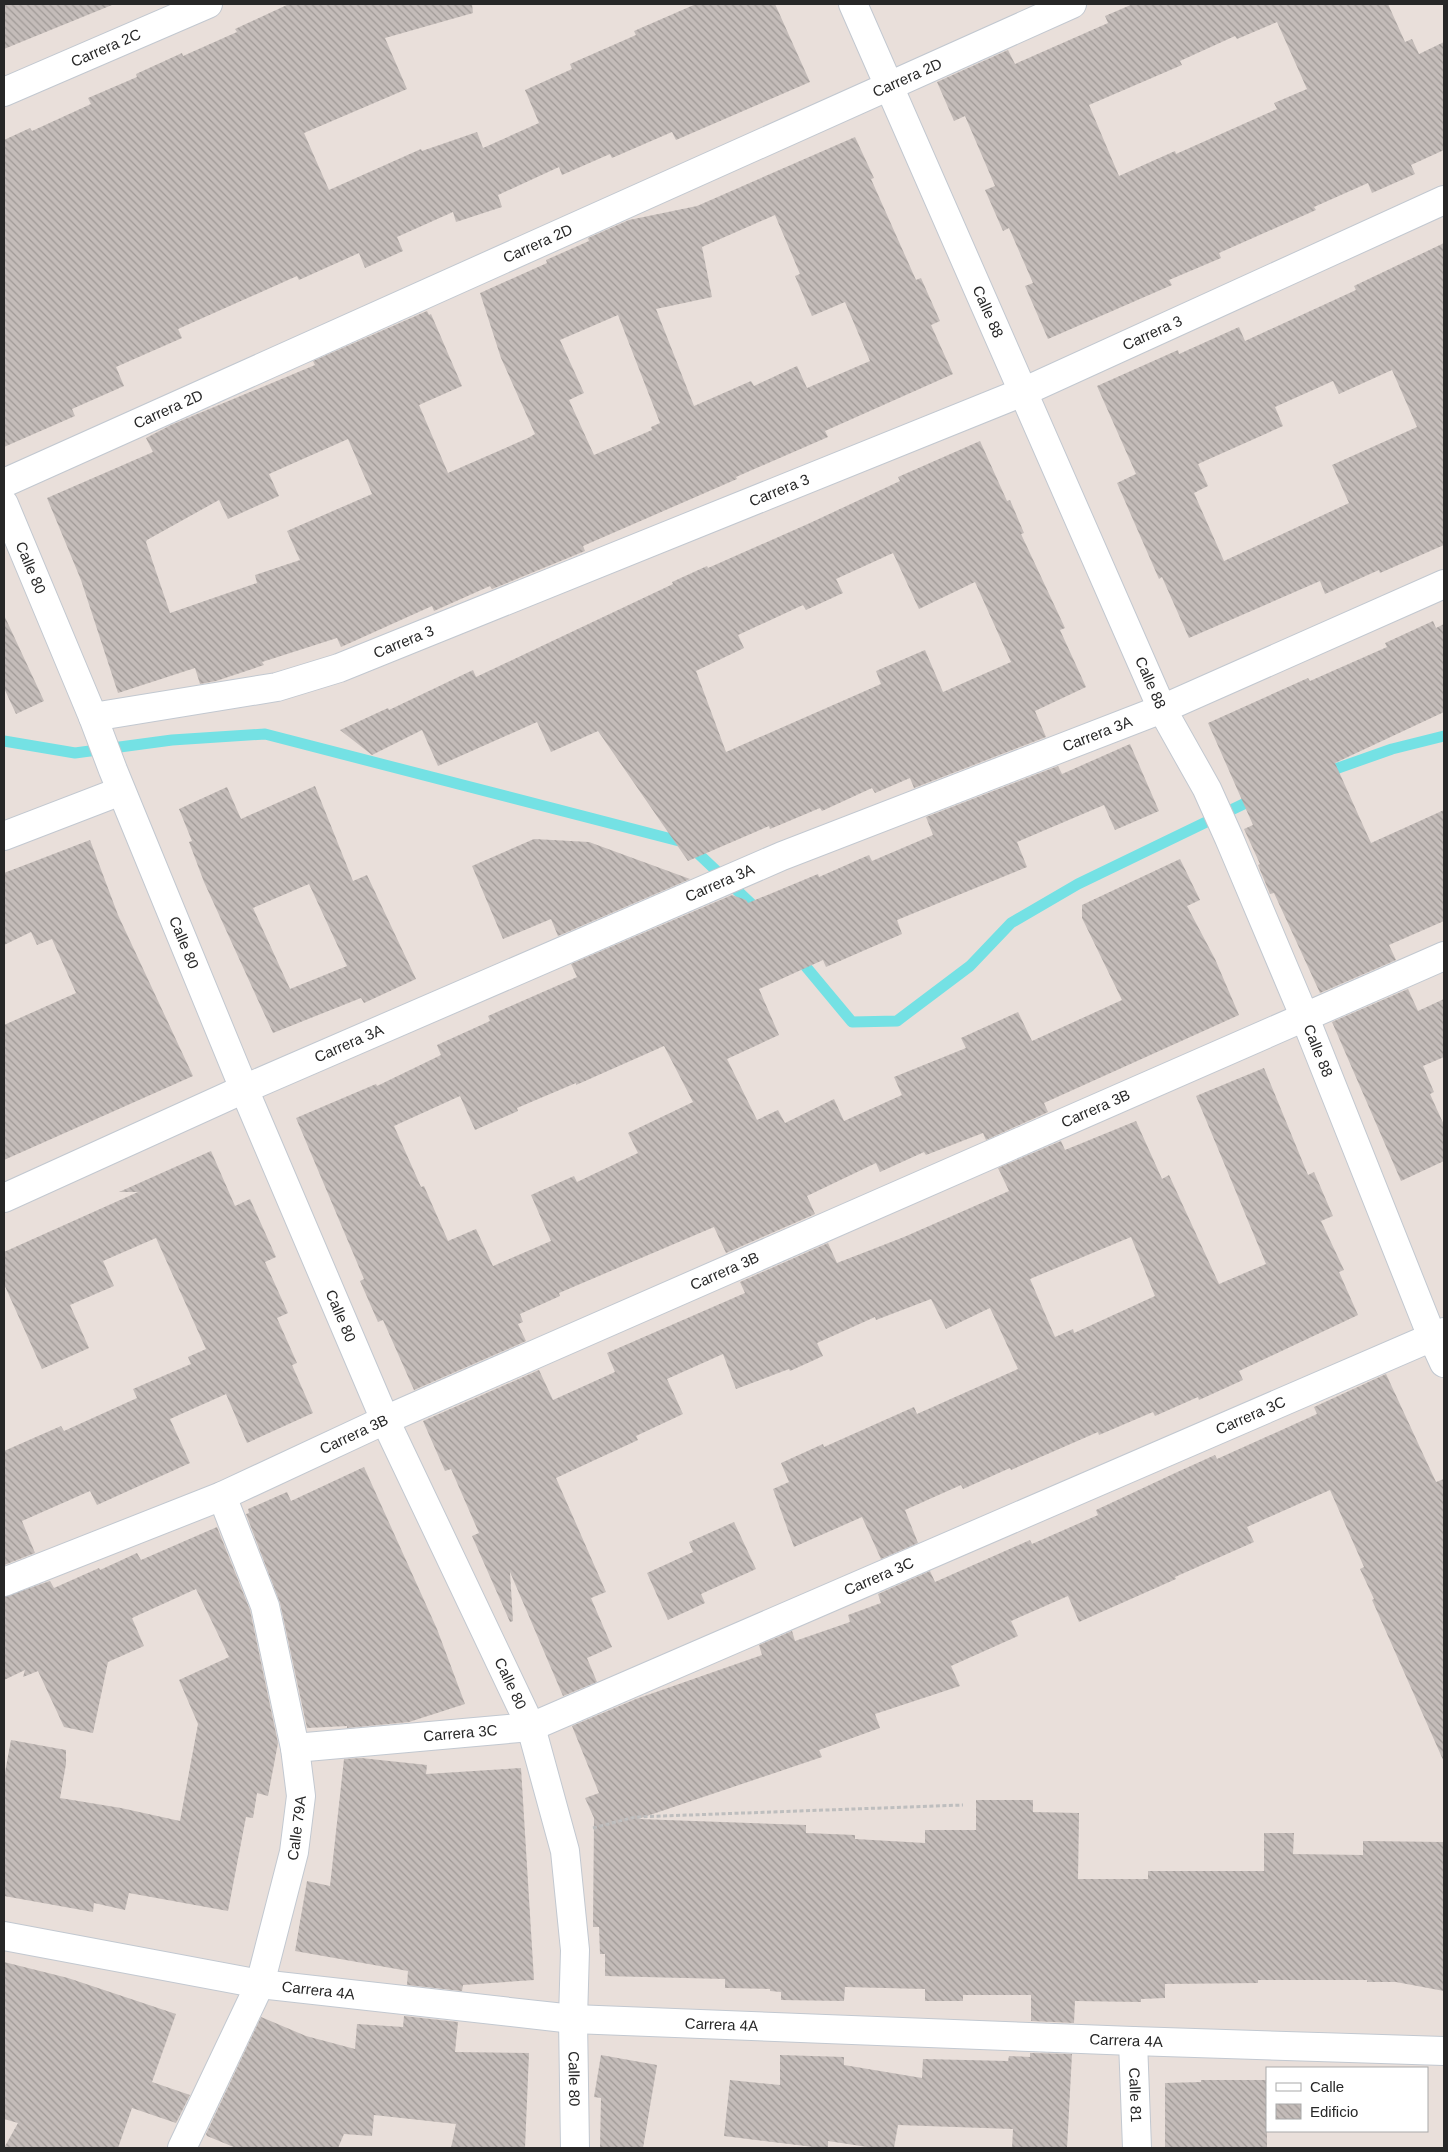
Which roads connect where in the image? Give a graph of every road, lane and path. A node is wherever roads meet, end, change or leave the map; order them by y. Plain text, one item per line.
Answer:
1 (208, 4) edge
2 (853, 4) edge
3 (1072, 4) edge
4 (889, 86) junction
5 (4, 92) edge
6 (1444, 200) edge
7 (1023, 392) junction
8 (4, 483) edge
9 (4, 504) edge
10 (1444, 584) edge
11 (1162, 710) junction
12 (96, 725) junction
13 (117, 780) junction
14 (4, 836) edge
15 (1444, 956) edge
16 (1305, 1018) junction
17 (244, 1089) junction
18 (4, 1198) edge
19 (1438, 1334) edge
20 (1444, 1363) edge
21 (385, 1420) junction
22 (222, 1496) junction
23 (4, 1582) edge
24 (531, 1727) junction
25 (295, 1748) junction
26 (963, 1806) dead end
27 (561, 1836) junction
28 (4, 1936) edge
29 (260, 1984) junction
30 (573, 2019) junction
31 (1133, 2041) junction
32 (1444, 2050) edge
33 (182, 2148) edge
34 (575, 2148) edge
35 (1137, 2148) edge

1 - 5 street, Carrera 2C
2 - 4 street, Calle 88
3 - 4 street, Carrera 2D
4 - 7 street, Calle 88
4 - 8 street, Carrera 2D
6 - 7 street, Carrera 3
7 - 11 street, Calle 88
7 - 12 street, Carrera 3
9 - 12 street, Calle 80
10 - 11 street, Carrera 3A
11 - 16 street, Calle 88
11 - 17 street, Carrera 3A
12 - 13 street, Calle 80
13 - 14 street
13 - 17 street, Calle 80
15 - 16 street, Carrera 3B
16 - 19 street, Calle 88
16 - 21 street, Carrera 3B
17 - 18 street, Carrera 3A
17 - 21 street, Calle 80
19 - 20 street, Calle 88
19 - 24 street, Carrera 3C
21 - 22 street, Carrera 3B
21 - 24 street, Calle 80
22 - 23 street, Carrera 3B
22 - 25 street, Calle 79A
24 - 25 street, Carrera 3C
24 - 27 street, Calle 80
25 - 29 street, Calle 79A
26 - 27 path
27 - 30 street, Calle 80
28 - 29 street, Carrera 4A
29 - 30 street, Carrera 4A
29 - 33 street, Calle 79A
30 - 31 street, Carrera 4A
30 - 34 street, Calle 80
31 - 32 street, Carrera 4A
31 - 35 street, Calle 81

